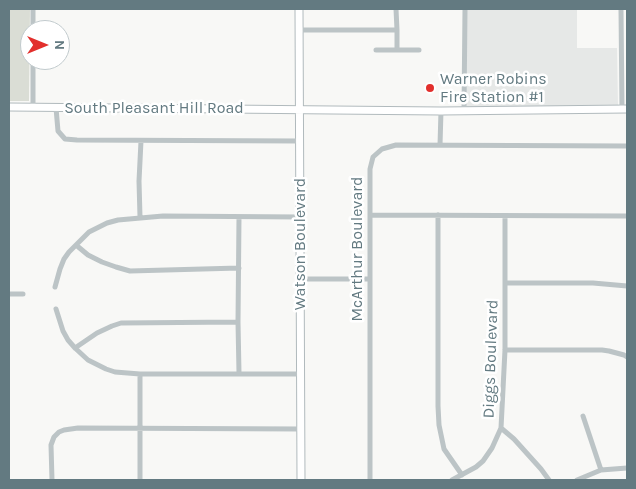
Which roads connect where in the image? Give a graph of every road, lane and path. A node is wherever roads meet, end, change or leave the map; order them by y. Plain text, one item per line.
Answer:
1 (299, 9) edge
2 (396, 9) edge
3 (465, 9) edge
4 (622, 9) edge
5 (299, 30) junction
6 (396, 30) junction
7 (621, 32) junction
8 (627, 32) edge
9 (376, 50) dead end
10 (397, 50) junction
11 (419, 50) dead end
12 (33, 70) edge
13 (9, 107) edge
14 (33, 107) junction
15 (56, 108) junction
16 (299, 109) junction
17 (441, 110) junction
18 (464, 110) junction
19 (625, 110) edge
20 (141, 141) junction
21 (299, 141) junction
22 (440, 145) junction
23 (627, 146) edge
24 (370, 215) junction
25 (438, 215) junction
26 (506, 216) junction
27 (627, 216) edge
28 (140, 217) junction
29 (239, 217) junction
30 (300, 217) junction
31 (76, 245) junction
32 (239, 268) junction
33 (300, 279) junction
34 (369, 279) junction
35 (506, 283) junction
36 (627, 286) edge
37 (55, 287) dead end
38 (9, 294) edge
39 (24, 294) dead end
40 (56, 309) dead end
41 (238, 322) junction
42 (75, 348) junction
43 (505, 350) junction
44 (627, 357) edge
45 (239, 373) junction
46 (140, 374) junction
47 (301, 374) junction
48 (583, 416) dead end
49 (501, 428) junction
50 (140, 429) junction
51 (301, 429) junction
52 (627, 468) edge
53 (601, 470) junction
54 (462, 475) junction
55 (52, 480) edge
56 (140, 480) edge
57 (302, 480) edge
58 (370, 480) edge
59 (452, 480) edge
60 (549, 480) edge
61 (576, 480) edge

1 - 5 street, Watson Boulevard
2 - 6 street
3 - 18 street
4 - 7 street
5 - 6 street
5 - 16 street, Watson Boulevard
6 - 10 street
7 - 8 street
7 - 19 street
9 - 10 street
10 - 11 street
12 - 14 street
13 - 14 street, South Pleasant Hill Road
14 - 15 street, South Pleasant Hill Road
15 - 16 street, South Pleasant Hill Road
15 - 20 street
16 - 17 street, South Pleasant Hill Road
16 - 21 street, Watson Boulevard
17 - 18 street, South Pleasant Hill Road
17 - 22 street
18 - 19 street, South Pleasant Hill Road
20 - 21 street
20 - 28 street
21 - 30 street, Watson Boulevard
22 - 23 street, McArthur Boulevard
22 - 24 street, McArthur Boulevard
24 - 25 street
24 - 34 street, McArthur Boulevard
25 - 26 street
25 - 54 street
26 - 27 street
26 - 35 street, Diggs Boulevard
28 - 29 street
28 - 31 street
29 - 30 street
29 - 32 street
30 - 33 street, Watson Boulevard
31 - 32 street
31 - 37 street
32 - 41 street
33 - 34 street
33 - 47 street, Watson Boulevard
34 - 58 street, McArthur Boulevard
35 - 36 street
35 - 43 street, Diggs Boulevard
38 - 39 street
40 - 42 street
41 - 42 street
41 - 45 street
42 - 46 street
43 - 44 street
43 - 49 street, Diggs Boulevard
45 - 46 street
45 - 47 street
46 - 50 street
47 - 51 street, Watson Boulevard
48 - 53 street
49 - 54 street, Diggs Boulevard
49 - 60 street
50 - 51 street
50 - 55 street
50 - 56 street
51 - 57 street, Watson Boulevard
52 - 53 street
53 - 61 street
54 - 59 street, Diggs Boulevard

